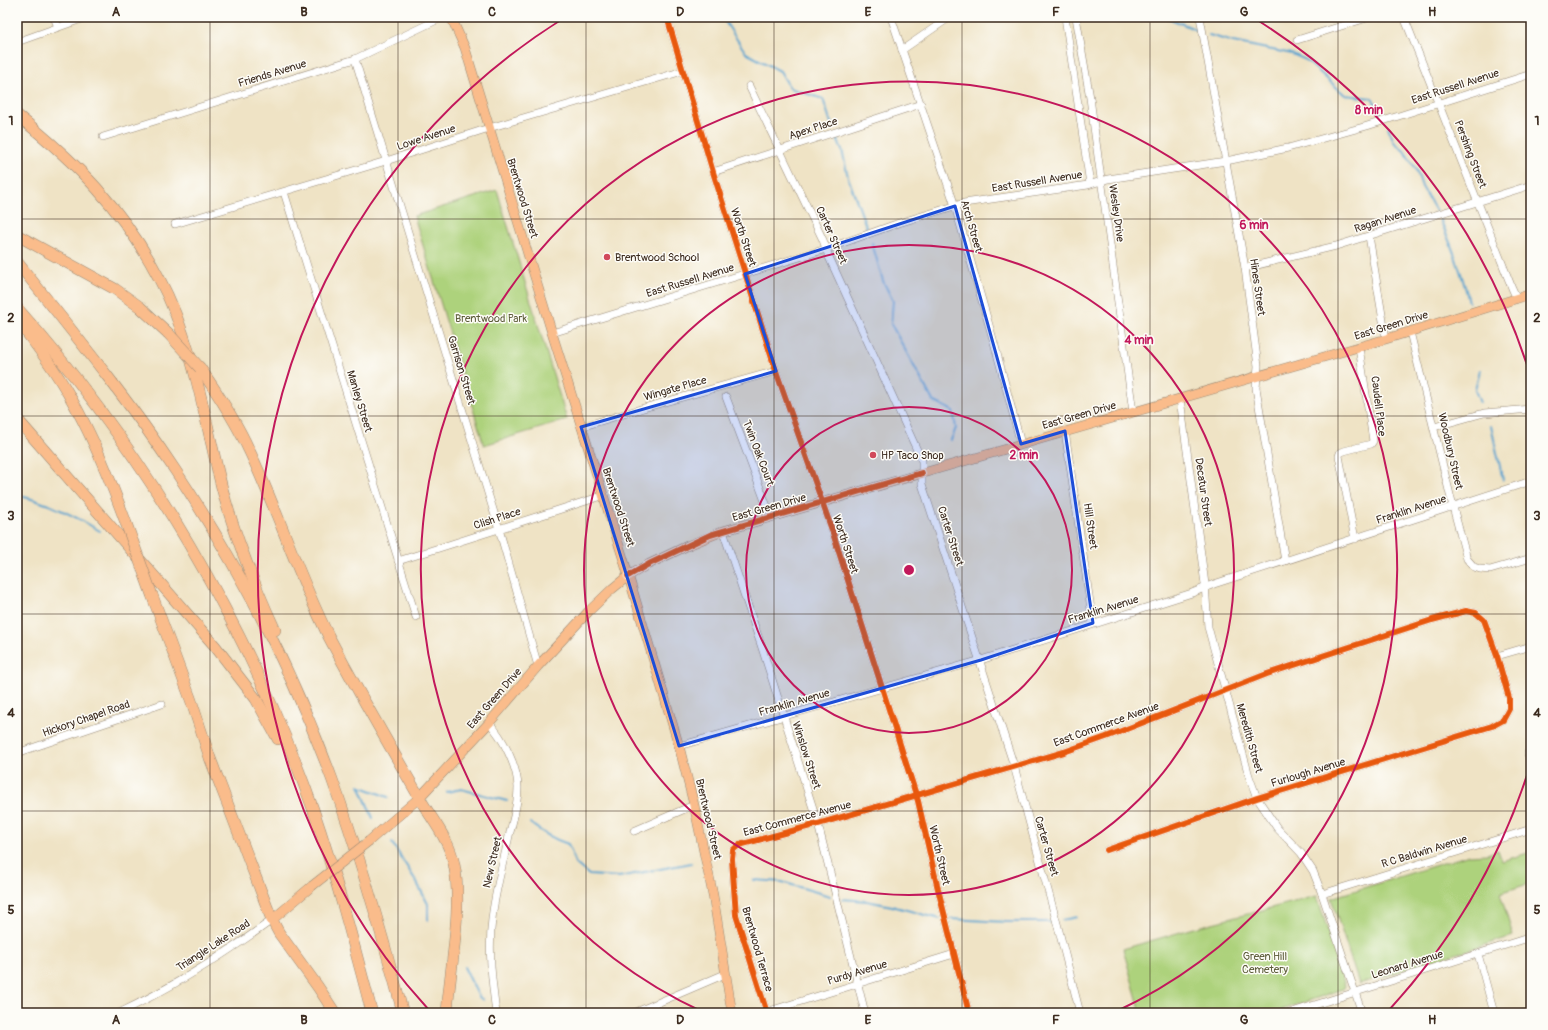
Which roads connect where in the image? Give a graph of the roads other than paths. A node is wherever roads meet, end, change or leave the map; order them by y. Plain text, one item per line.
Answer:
1 (54, 17) edge
2 (87, 17) edge
3 (443, 17) edge
4 (451, 17) edge
5 (667, 17) edge
6 (891, 17) edge
7 (950, 17) edge
8 (1065, 17) edge
9 (1076, 17) edge
10 (1200, 17) edge
11 (1370, 17) edge
12 (1404, 17) edge
13 (58, 27) junction
14 (1297, 40) dead end
15 (17, 42) edge
16 (902, 50) junction
17 (354, 59) junction
18 (682, 71) junction
19 (1531, 74) edge
20 (749, 86) dead end
21 (1439, 103) junction
22 (921, 104) junction
23 (17, 115) edge
24 (489, 128) junction
25 (103, 137) dead end
26 (781, 150) junction
27 (386, 161) junction
28 (1226, 161) junction
29 (713, 172) junction
30 (1102, 181) junction
31 (1090, 184) junction
32 (1531, 185) edge
33 (284, 192) junction
34 (1478, 201) junction
35 (955, 206) junction
36 (175, 224) dead end
37 (17, 235) edge
38 (1369, 236) junction
39 (826, 249) junction
40 (17, 262) edge
41 (1245, 268) junction
42 (745, 274) junction
43 (1531, 294) edge
44 (1517, 299) junction
45 (17, 308) edge
46 (17, 320) edge
47 (552, 332) junction
48 (1410, 332) junction
49 (1386, 339) junction
50 (1359, 347) junction
51 (776, 371) junction
52 (1257, 377) junction
53 (726, 397) dead end
54 (1180, 399) junction
55 (1531, 409) edge
56 (1132, 412) junction
57 (17, 419) edge
58 (581, 427) junction
59 (1434, 427) junction
60 (1065, 431) junction
61 (1021, 444) junction
62 (922, 473) junction
63 (1531, 481) edge
64 (602, 496) junction
65 (822, 502) junction
66 (1453, 507) junction
67 (771, 517) junction
68 (499, 529) junction
69 (723, 531) junction
70 (1355, 538) junction
71 (1531, 558) edge
72 (398, 561) junction
73 (1285, 561) junction
74 (628, 576) junction
75 (1205, 588) junction
76 (416, 617) dead end
77 (1093, 623) junction
78 (1531, 646) edge
79 (1497, 656) junction
80 (981, 660) junction
81 (538, 666) junction
82 (882, 689) junction
83 (1225, 689) junction
84 (162, 704) dead end
85 (784, 716) junction
86 (489, 723) junction
87 (314, 731) junction
88 (1531, 741) edge
89 (679, 746) junction
90 (17, 753) edge
91 (1531, 763) edge
92 (1014, 766) junction
93 (916, 795) junction
94 (419, 798) junction
95 (1257, 798) junction
96 (694, 805) junction
97 (312, 808) junction
98 (818, 824) junction
99 (1531, 829) edge
100 (634, 832) dead end
101 (739, 845) joint
102 (1107, 850) dead end
103 (312, 886) joint
104 (1322, 894) junction
105 (272, 920) junction
106 (1531, 937) edge
107 (954, 954) junction
108 (1478, 954) junction
109 (725, 974) junction
110 (858, 983) junction
111 (1354, 992) junction
112 (119, 1013) edge
113 (335, 1013) edge
114 (372, 1013) edge
115 (402, 1013) edge
116 (447, 1013) edge
117 (496, 1013) edge
118 (634, 1013) edge
119 (732, 1013) edge
120 (766, 1013) edge
121 (865, 1013) edge
122 (969, 1013) edge
123 (1080, 1013) edge
124 (1289, 1013) edge
125 (1362, 1013) edge
126 (1494, 1013) edge

1 - 13 street
2 - 13 street
3 - 17 street, Friends Avenue
4 - 24 main road, Brentwood Street
5 - 18 street, Worth Street
6 - 16 street, Arch Street
7 - 16 street
8 - 31 street, Wesley Drive
9 - 30 street, Wesley Drive
10 - 28 street, Hines Street
11 - 14 street
12 - 21 street, Pershing Street
13 - 15 street
16 - 22 street, Arch Street
17 - 25 street, Friends Avenue
17 - 27 street, Garrison Street
18 - 24 street, Lowe Avenue
18 - 29 street, Worth Street
19 - 21 street, East Russell Avenue
20 - 26 street, Carter Street
21 - 28 street, East Russell Avenue
21 - 34 street, Pershing Street
22 - 26 street, Apex Place
22 - 35 street, Arch Street
23 - 87 highway
24 - 27 street, Lowe Avenue
24 - 47 main road, Brentwood Street
26 - 29 street, Apex Place
26 - 39 street, Carter Street
27 - 33 street, Lowe Avenue
27 - 68 street, Garrison Street
28 - 30 street, East Russell Avenue
28 - 41 street, Hines Street
29 - 42 street, Worth Street
30 - 31 street, East Russell Avenue
30 - 56 street, Wesley Drive
31 - 35 street, East Russell Avenue
32 - 34 street, Ragan Avenue
33 - 36 street, Lowe Avenue
33 - 72 street, Manley Street
34 - 38 street, Ragan Avenue
34 - 44 street, Pershing Street
35 - 39 street, East Russell Avenue
35 - 61 street, Arch Street
37 - 94 highway, bridge
38 - 41 street, Ragan Avenue
38 - 49 street
39 - 42 street, East Russell Avenue
39 - 62 street, Carter Street
40 - 87 highway
41 - 52 street, Hines Street
42 - 47 street, East Russell Avenue
42 - 51 street, Worth Street
43 - 44 main road, East Green Drive
44 - 48 main road, East Green Drive
45 - 97 highway
46 - 105 highway, bridge
47 - 58 main road, Brentwood Street
48 - 49 main road, East Green Drive
48 - 59 street, Woodbury Street
49 - 50 main road, East Green Drive
50 - 52 main road, East Green Drive
50 - 70 street, Caudell Place
51 - 58 street, Wingate Place
51 - 65 street, Worth Street
52 - 54 main road, East Green Drive
52 - 73 street, Hines Street
53 - 67 street, Twin Oak Court
54 - 56 main road, East Green Drive
54 - 75 street, Decatur Street
55 - 59 street
56 - 60 main road, East Green Drive
57 - 97 highway
58 - 64 main road, Brentwood Street
59 - 66 street, Woodbury Street
60 - 61 main road, East Green Drive
60 - 77 street, Hill Street
61 - 62 main road, East Green Drive
62 - 65 main road, East Green Drive
62 - 80 street, Carter Street
63 - 66 street, Franklin Avenue
64 - 68 street, Clish Place
64 - 74 main road, Brentwood Street
65 - 67 main road, East Green Drive
65 - 82 street, Worth Street
66 - 70 street, Franklin Avenue
66 - 71 street, Woodbury Street
67 - 69 main road, East Green Drive
68 - 72 street, Clish Place
68 - 81 street, Garrison Street
69 - 74 main road, East Green Drive
69 - 85 street, Winslow Street
70 - 73 street, Franklin Avenue
72 - 76 street, Manley Street
73 - 75 street, Franklin Avenue
74 - 81 main road, East Green Drive
74 - 89 main road, Brentwood Street
75 - 77 street, Franklin Avenue
75 - 83 street, Meredith Street
77 - 80 street, Franklin Avenue
78 - 79 street
79 - 83 street, East Commerce Avenue
79 - 95 street, Furlough Avenue
80 - 82 street, Franklin Avenue
80 - 92 street, Carter Street
81 - 86 main road, East Green Drive
82 - 85 street, Franklin Avenue
82 - 93 street, Worth Street
83 - 92 street, East Commerce Avenue
83 - 95 street, Meredith Street
84 - 90 street, Hickory Chapel Road
85 - 89 street, Franklin Avenue
85 - 98 street, Winslow Street
86 - 94 main road, East Green Drive
86 - 117 street, New Street
87 - 115 highway
88 - 91 street
89 - 96 main road, Brentwood Street
92 - 93 street, East Commerce Avenue
92 - 123 street, Carter Street
93 - 98 street, East Commerce Avenue
93 - 107 street, Worth Street
94 - 103 main road, East Green Drive, bridge
94 - 116 highway
95 - 102 street, Furlough Avenue
95 - 104 street, Meredith Street
96 - 100 street
96 - 109 main road, Brentwood Street
97 - 114 highway
98 - 101 street, East Commerce Avenue
98 - 110 street, Winslow Street
99 - 104 street, R C Baldwin Avenue
101 - 120 street, Brentwood Terrace
103 - 105 main road, Triangle Lake Road
104 - 111 street, Meredith Street
105 - 112 street, Triangle Lake Road
105 - 113 highway
106 - 108 street, Leonard Avenue
107 - 110 street, Purdy Avenue
107 - 122 street, Worth Street
108 - 111 street, Leonard Avenue
108 - 126 street
109 - 118 street
109 - 119 main road, Brentwood Street
110 - 120 street, Purdy Avenue
110 - 121 street, Winslow Street
111 - 124 street, Leonard Avenue
111 - 125 street, Meredith Street

